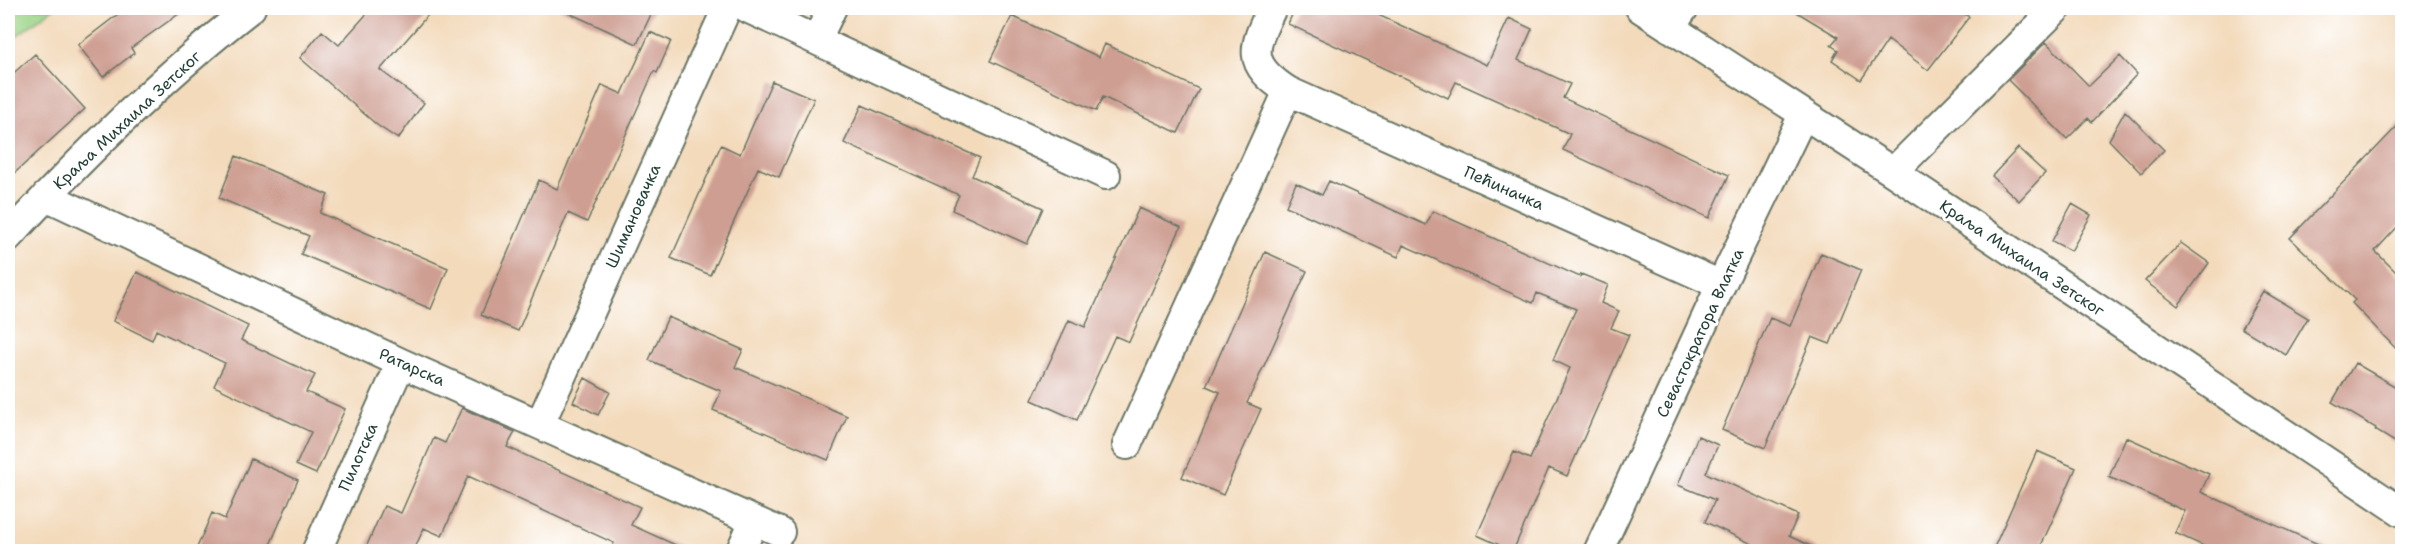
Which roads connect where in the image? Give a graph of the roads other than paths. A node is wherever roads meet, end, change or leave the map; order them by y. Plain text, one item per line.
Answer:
1 (251, 8) edge
2 (727, 8) edge
3 (747, 8) edge
4 (832, 8) edge
5 (1272, 8) edge
6 (1640, 8) edge
7 (2057, 8) edge
8 (1677, 18) edge
9 (817, 39) junction
10 (1288, 91) junction
11 (1803, 115) junction
12 (1893, 172) junction
13 (1106, 176) dead end
14 (46, 196) junction
15 (8, 237) edge
16 (1721, 285) junction
17 (401, 363) junction
18 (540, 424) junction
19 (1127, 445) dead end
20 (2403, 512) edge
21 (754, 521) junction
22 (780, 531) dead end
23 (316, 552) edge
24 (740, 552) edge
25 (1598, 552) edge

1 - 14 street, Краља Михаила Зетског
2 - 18 street, Шимановачка
3 - 9 street
4 - 9 street
5 - 10 street, Пећиначка
6 - 8 street, Краља Михаила Зетског
7 - 12 street
8 - 11 street, Краља Михаила Зетског
9 - 13 street
10 - 16 street, Пећиначка
10 - 19 street
11 - 12 street, Краља Михаила Зетског
11 - 16 street, Севастократора Влатка
12 - 20 street, Краља Михаила Зетског
14 - 15 street, Краља Михаила Зетског
14 - 17 street, Ратарска
16 - 25 street, Севастократора Влатка
17 - 18 street, Ратарска
17 - 23 street, Пилотска
18 - 21 street, Ратарска
21 - 22 street, Ратарска
21 - 24 street

